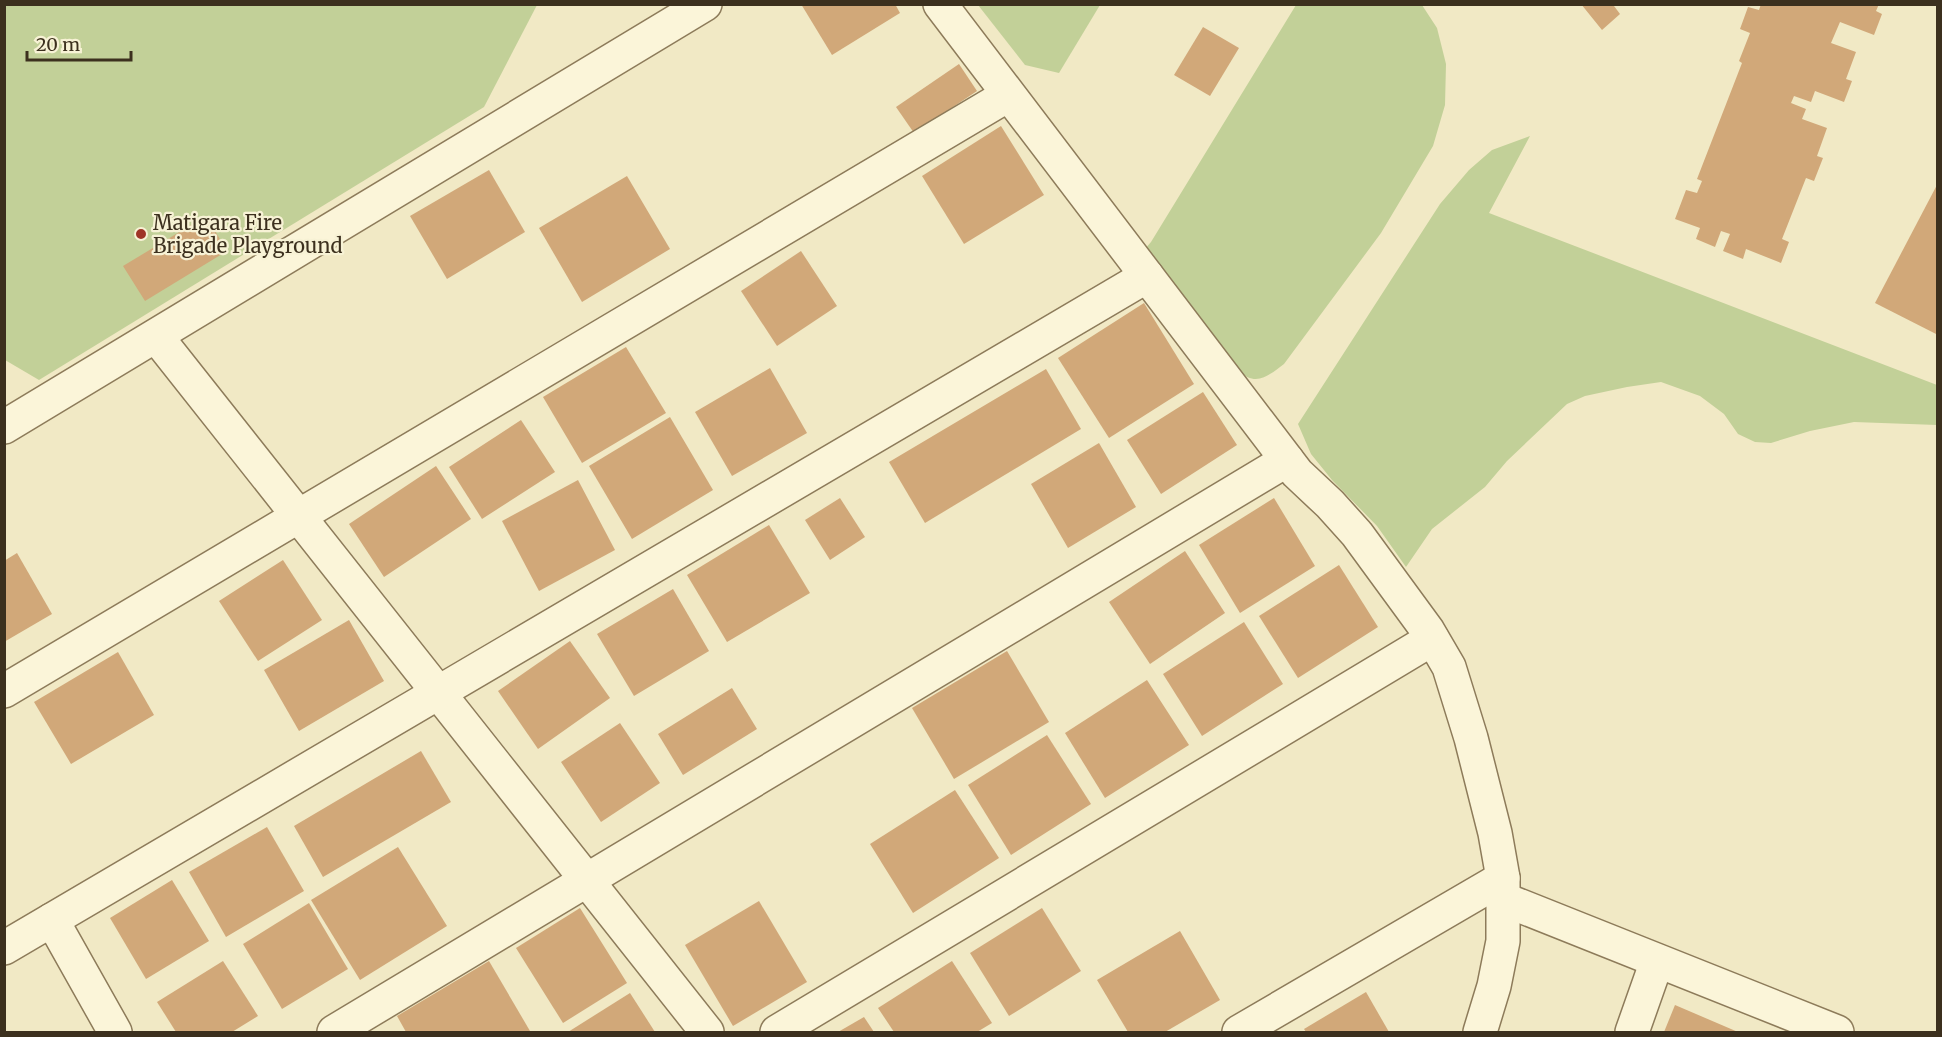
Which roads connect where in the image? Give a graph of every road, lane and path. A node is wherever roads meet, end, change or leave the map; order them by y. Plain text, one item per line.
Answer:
1 (705, 4) edge
2 (940, 4) edge
3 (1008, 94) junction
4 (1147, 276) junction
5 (156, 336) junction
6 (4, 427) edge
7 (1287, 460) junction
8 (299, 516) junction
9 (1432, 639) junction
10 (4, 691) edge
11 (439, 693) junction
12 (587, 880) junction
13 (1503, 889) junction
14 (52, 920) junction
15 (4, 948) edge
16 (1657, 961) junction
17 (115, 1032) edge
18 (334, 1032) edge
19 (707, 1032) edge
20 (777, 1032) edge
21 (1239, 1032) edge
22 (1480, 1032) edge
23 (1632, 1032) edge
24 (1837, 1032) edge

1 - 5 street
2 - 3 street
3 - 4 street
3 - 8 street
4 - 7 street
4 - 11 street
5 - 6 street
5 - 8 street
7 - 9 street
7 - 12 street
8 - 10 street
8 - 11 street
9 - 13 street
9 - 20 street
11 - 12 street
11 - 14 street
12 - 18 street
12 - 19 street
13 - 16 street
13 - 21 street
13 - 22 street
14 - 15 street
14 - 17 street
16 - 23 street
16 - 24 street

